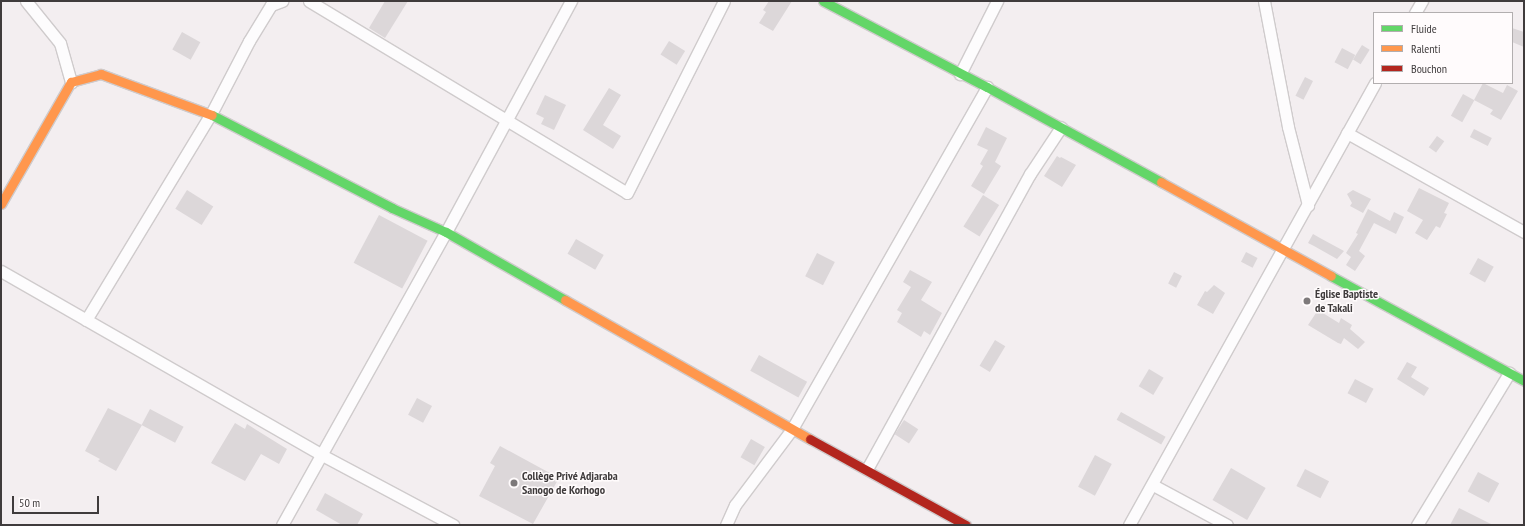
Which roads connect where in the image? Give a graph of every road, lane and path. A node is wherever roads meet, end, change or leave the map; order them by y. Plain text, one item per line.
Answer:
1 (26, 1) edge
2 (282, 1) edge
3 (309, 1) edge
4 (571, 1) edge
5 (724, 1) edge
6 (823, 1) edge
7 (997, 1) edge
8 (1264, 1) edge
9 (1422, 1) edge
10 (1416, 12) edge
11 (960, 74) junction
12 (71, 82) junction
13 (1374, 84) edge
14 (987, 87) junction
15 (211, 114) junction
16 (505, 121) junction
17 (1061, 127) junction
18 (1347, 133) junction
19 (1, 204) edge
20 (1308, 205) junction
21 (446, 232) junction
22 (1524, 232) edge
23 (1284, 249) junction
24 (1, 271) edge
25 (86, 320) junction
26 (1509, 373) junction
27 (1524, 381) edge
28 (792, 429) junction
29 (322, 456) junction
30 (867, 469) junction
31 (1153, 485) junction
32 (282, 525) edge
33 (452, 525) edge
34 (726, 525) edge
35 (966, 525) edge
36 (1129, 525) edge
37 (1227, 525) edge
38 (1417, 525) edge

1 - 12 street
2 - 15 street
3 - 16 street
4 - 16 street
5 - 16 street
6 - 11 street
7 - 11 street
8 - 20 street
9 - 10 street
11 - 14 street
12 - 15 street
12 - 19 street
13 - 18 street
14 - 17 street
14 - 28 street
15 - 21 street
15 - 25 street
16 - 21 street
17 - 23 street
17 - 30 street
18 - 20 street
18 - 22 street
20 - 23 street
21 - 28 street
21 - 29 street
23 - 26 street
23 - 31 street
24 - 25 street
25 - 29 street
26 - 27 street
26 - 38 street
28 - 30 street
28 - 34 street
29 - 32 street
29 - 33 street
30 - 35 street
31 - 36 street
31 - 37 street

